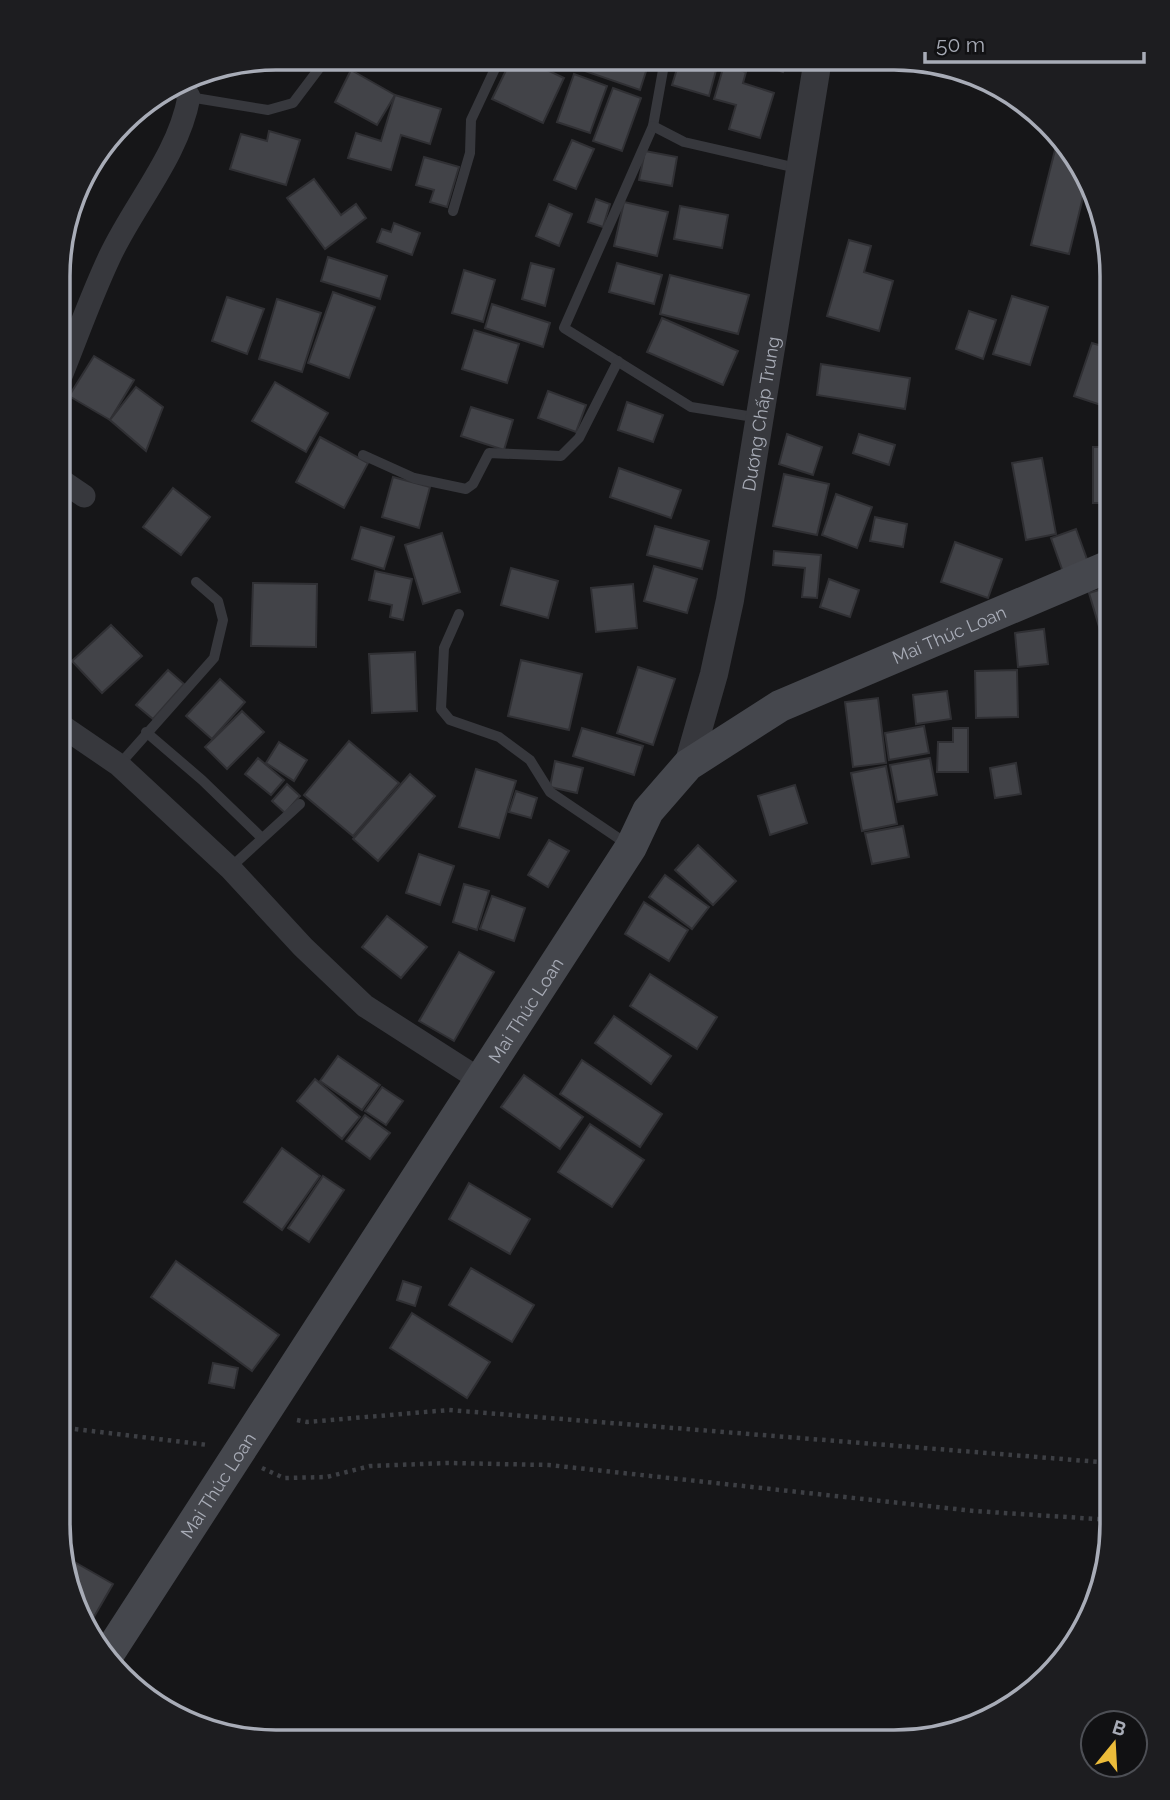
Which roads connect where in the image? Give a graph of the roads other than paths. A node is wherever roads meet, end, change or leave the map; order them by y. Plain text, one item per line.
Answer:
1 (318, 70) edge
2 (494, 70) edge
3 (663, 70) edge
4 (816, 70) edge
5 (187, 90) edge
6 (185, 91) edge
7 (653, 126) junction
8 (801, 170) junction
9 (453, 211) dead end
10 (70, 354) edge
11 (618, 361) junction
12 (761, 418) junction
13 (363, 455) dead end
14 (70, 486) edge
15 (84, 496) dead end
16 (1100, 570) edge
17 (197, 582) dead end
18 (459, 614) dead end
19 (70, 732) edge
20 (146, 732) junction
21 (119, 765) junction
22 (688, 765) junction
23 (300, 804) dead end
24 (262, 838) junction
25 (631, 847) junction
26 (230, 868) junction
27 (482, 1082) junction
28 (112, 1648) edge

1 - 5 lane
2 - 9 lane
3 - 7 lane
4 - 8 street, Dương Chấp Trung
6 - 10 street
7 - 8 lane
7 - 11 lane
8 - 12 street, Dương Chấp Trung
11 - 12 lane
11 - 13 lane
12 - 22 street, Dương Chấp Trung
14 - 15 street
16 - 22 main road, Mai Thúc Loan
17 - 20 lane
18 - 25 lane
19 - 21 street
20 - 21 lane
20 - 24 lane
21 - 26 street
22 - 25 main road, Mai Thúc Loan
23 - 24 lane
24 - 26 lane
25 - 27 main road, Mai Thúc Loan
26 - 27 street
27 - 28 main road, Mai Thúc Loan

